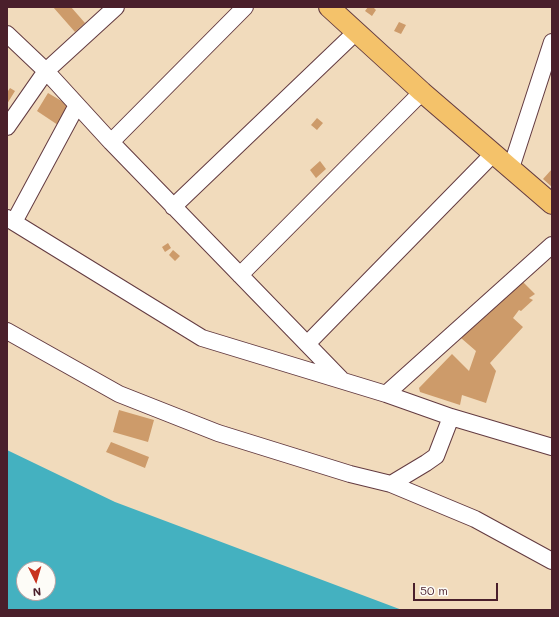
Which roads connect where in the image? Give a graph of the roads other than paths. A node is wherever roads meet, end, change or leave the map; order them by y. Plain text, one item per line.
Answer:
1 (116, 7) edge
2 (245, 7) edge
3 (329, 7) edge
4 (357, 31) junction
5 (7, 34) edge
6 (552, 42) edge
7 (46, 71) junction
8 (422, 92) junction
9 (77, 105) junction
10 (7, 127) edge
11 (111, 142) junction
12 (494, 153) junction
13 (511, 168) junction
14 (552, 204) edge
15 (173, 207) junction
16 (10, 220) edge
17 (552, 245) edge
18 (240, 275) junction
19 (7, 331) edge
20 (307, 344) junction
21 (343, 381) junction
22 (386, 394) junction
23 (451, 417) junction
24 (552, 447) edge
25 (391, 484) junction
26 (552, 561) edge

1 - 7 street
2 - 11 street
3 - 4 main road
4 - 8 main road
4 - 15 street
5 - 7 street
6 - 13 street
7 - 9 street
7 - 10 street
8 - 12 main road
8 - 18 street
9 - 11 street
9 - 16 street
11 - 15 street
12 - 13 main road
12 - 20 street
13 - 14 main road
15 - 18 street
16 - 21 street
17 - 22 street
18 - 20 street
19 - 25 street
20 - 21 street
21 - 22 street
22 - 23 street
23 - 24 street
23 - 25 street
25 - 26 street

